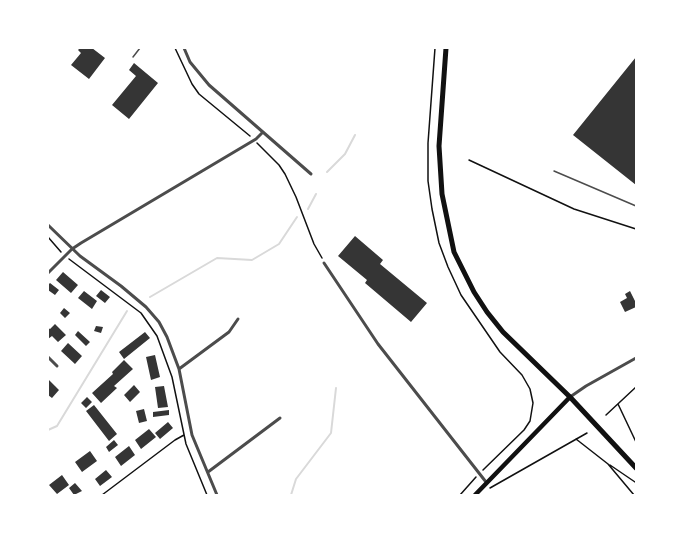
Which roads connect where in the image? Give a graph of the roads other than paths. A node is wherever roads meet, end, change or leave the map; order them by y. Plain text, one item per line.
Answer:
1 (140, 48) edge
2 (184, 48) edge
3 (446, 48) edge
4 (133, 57) dead end
5 (263, 132) junction
6 (554, 171) dead end
7 (311, 174) dead end
8 (636, 206) edge
9 (48, 225) edge
10 (72, 249) junction
11 (324, 263) road end
12 (48, 273) edge
13 (238, 319) dead end
14 (48, 357) edge
15 (636, 358) edge
16 (57, 366) dead end
17 (179, 370) junction
18 (570, 397) junction
19 (280, 418) dead end
20 (636, 468) edge
21 (208, 472) junction
22 (486, 482) junction
23 (217, 495) edge
24 (475, 495) edge

1 - 4 lane
2 - 5 street
3 - 18 main road
5 - 7 street
5 - 10 street
6 - 8 lane
9 - 10 street
10 - 12 street
10 - 17 street
11 - 22 street
13 - 17 street
14 - 16 street
15 - 18 street
17 - 21 street
18 - 20 main road
18 - 22 main road
19 - 21 street
21 - 23 street
22 - 24 main road

